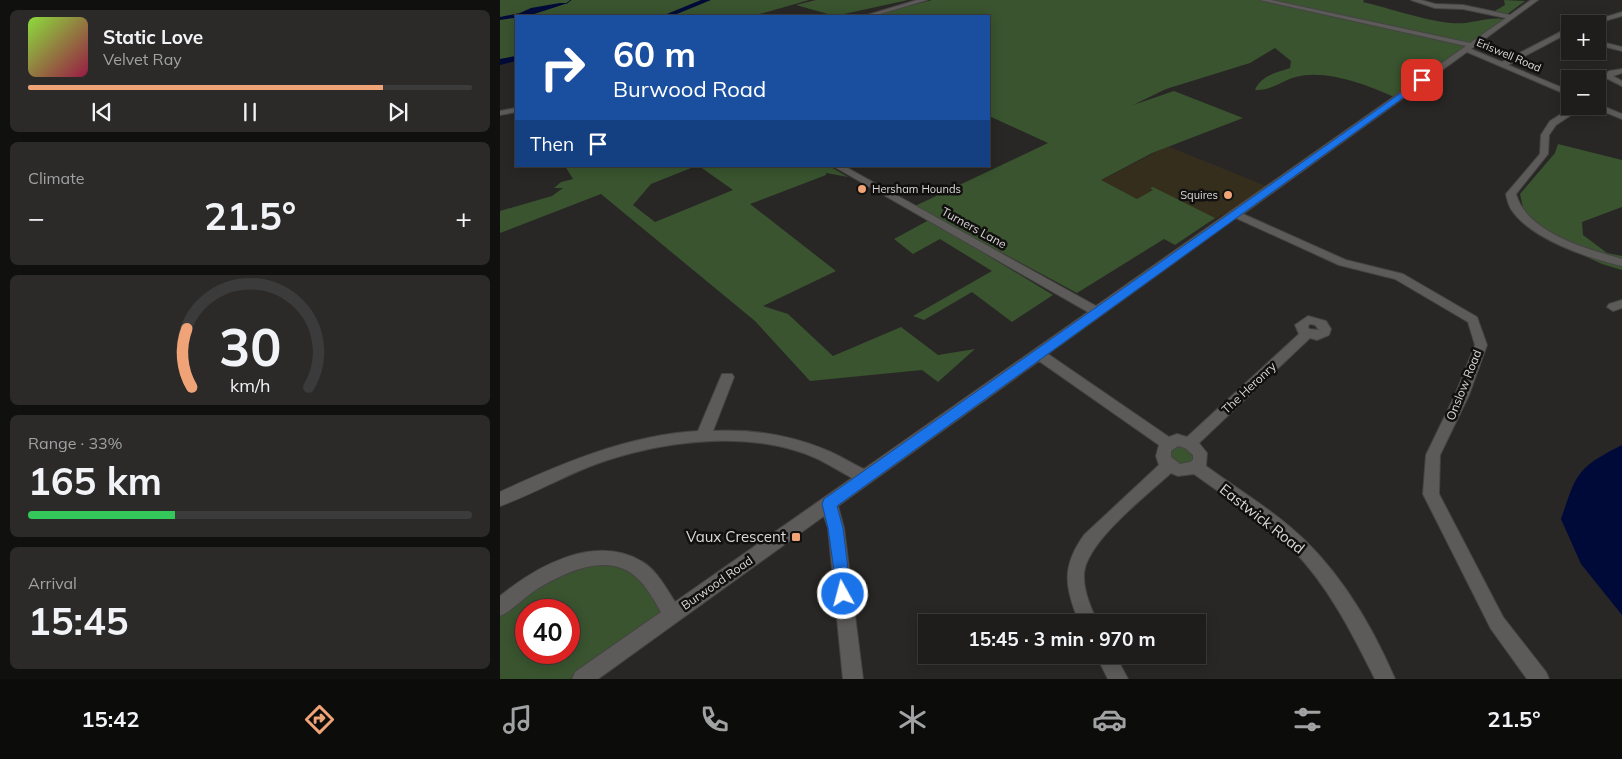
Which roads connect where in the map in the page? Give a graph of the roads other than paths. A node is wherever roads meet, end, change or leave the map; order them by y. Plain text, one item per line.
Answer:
1 (924, 0) edge
2 (1263, 0) edge
3 (1414, 0) edge
4 (1456, 0) edge
5 (1534, 0) edge
6 (1463, 6) junction
7 (1622, 14) edge
8 (871, 15) edge
9 (1510, 17) junction
10 (1606, 18) edge
11 (1560, 34) edge
12 (1606, 45) edge
13 (1469, 47) junction
14 (1622, 49) edge
15 (1504, 64) junction
16 (1622, 71) edge
17 (1622, 84) edge
18 (1561, 90) edge
19 (1606, 109) edge
20 (515, 110) edge
21 (500, 113) edge
22 (1563, 115) edge
23 (1622, 116) edge
24 (839, 167) edge
25 (1235, 214) junction
26 (1622, 263) edge
27 (1098, 312) junction
28 (1307, 334) dead end
29 (1038, 354) junction
30 (727, 377) dead end
31 (704, 435) junction
32 (1190, 442) junction
33 (1168, 444) junction
34 (1169, 465) junction
35 (1196, 467) junction
36 (866, 478) junction
37 (500, 499) edge
38 (829, 504) junction
39 (500, 607) edge
40 (673, 614) junction
41 (1085, 614) edge
42 (1110, 664) edge
43 (582, 679) edge
44 (853, 679) edge
45 (1118, 679) edge
46 (1384, 679) edge
47 (1539, 679) edge

1 - 8 street
2 - 13 street, Eriswell Road
3 - 6 street
4 - 6 street
5 - 9 street, Burwood Road
6 - 9 street
7 - 10 street
9 - 13 street, Burwood Road
11 - 15 street
12 - 14 street
13 - 15 street, Eriswell Road
13 - 25 street, Burwood Road
15 - 18 street, Eriswell Road
16 - 17 street
19 - 23 street
20 - 21 street
22 - 26 street
24 - 27 street, Turners Lane
25 - 27 street, Burwood Road
25 - 47 street, Onslow Road
27 - 29 street, Burwood Road
28 - 32 street, The Heronry
29 - 33 street
29 - 36 street, Burwood Road
30 - 31 street
31 - 36 street
31 - 37 street
32 - 33 street
32 - 35 street
33 - 34 street
34 - 35 street
34 - 41 street
35 - 46 street, Eastwick Road
36 - 38 street, Burwood Road
38 - 40 street, Burwood Road
38 - 44 street
39 - 40 street
40 - 43 street, Burwood Road
42 - 45 street

